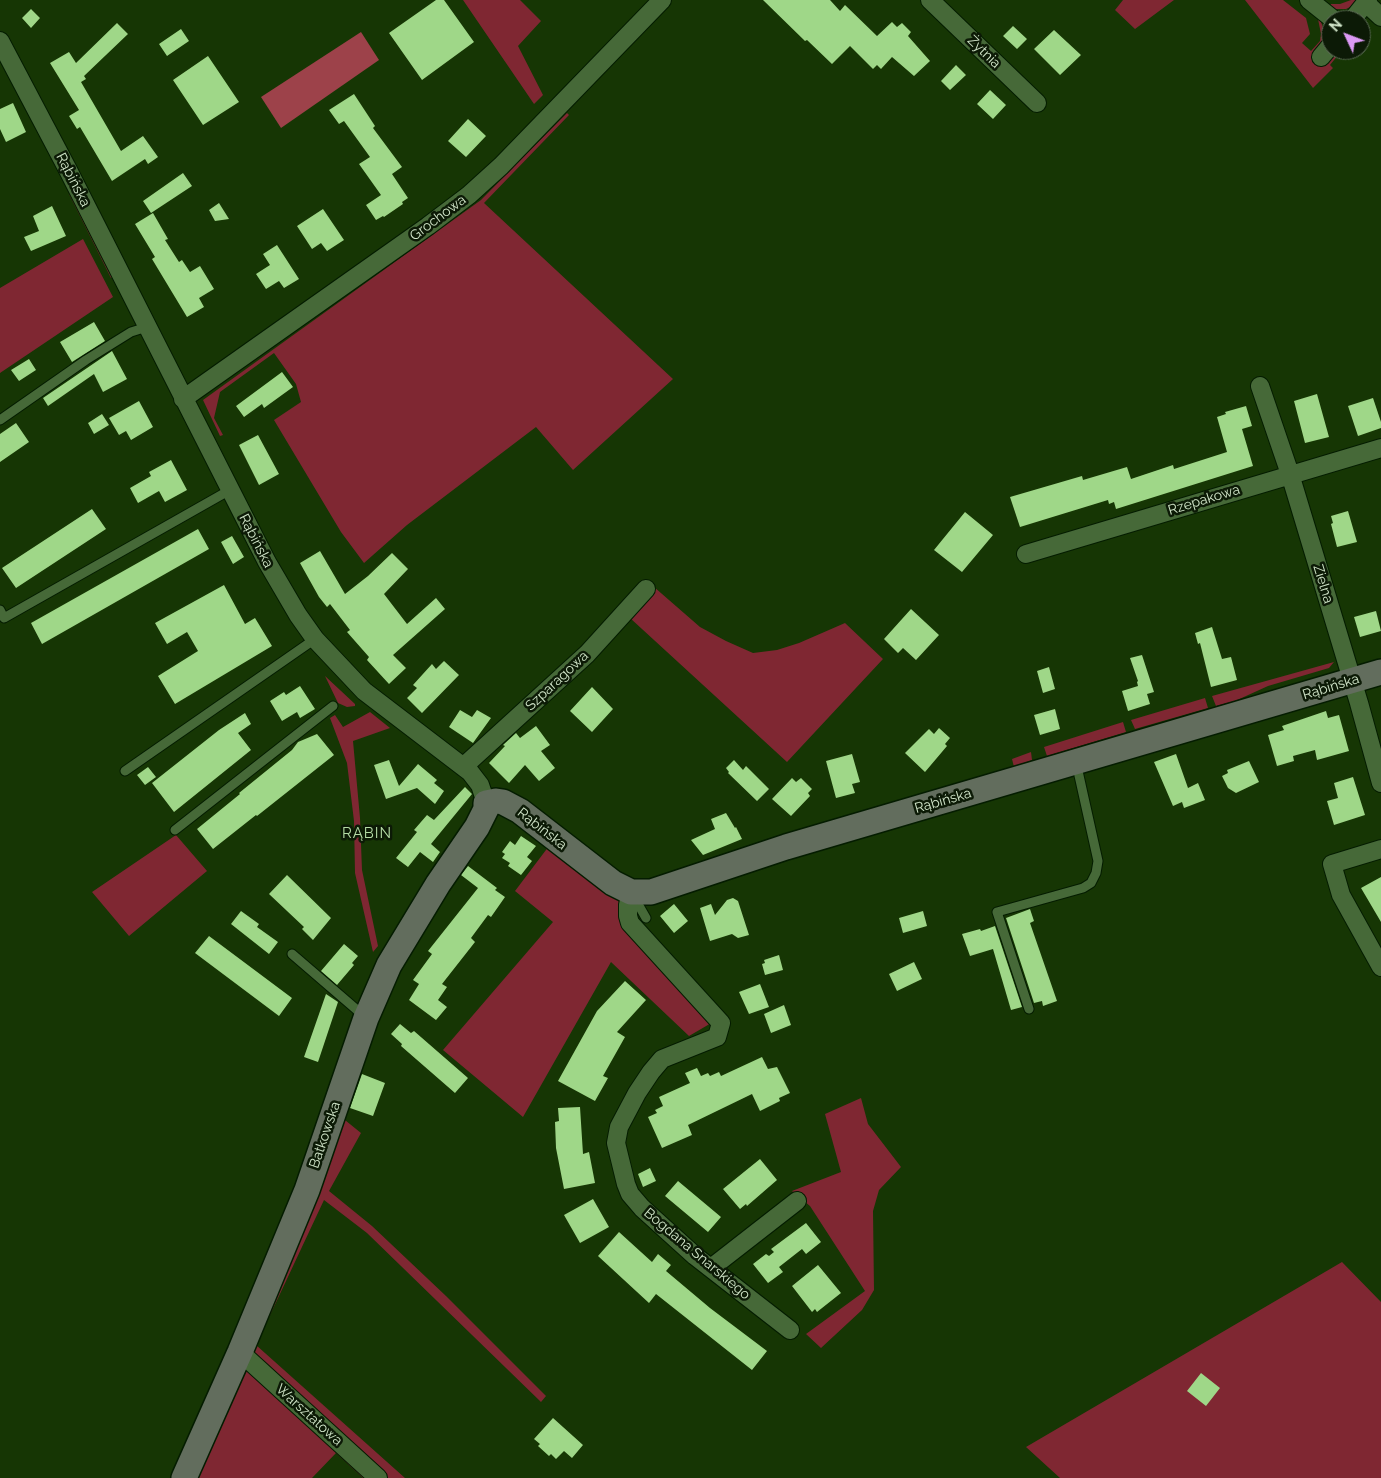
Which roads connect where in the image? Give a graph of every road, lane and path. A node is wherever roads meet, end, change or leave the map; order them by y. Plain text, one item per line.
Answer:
1 (662, 0) edge
2 (930, 0) edge
3 (1310, 0) edge
4 (1367, 2) edge
5 (1322, 10) edge
6 (1381, 17) edge
7 (0, 41) edge
8 (1037, 104) dead end
9 (147, 327) junction
10 (1260, 386) dead end
11 (183, 399) junction
12 (0, 420) edge
13 (1381, 448) edge
14 (1290, 474) junction
15 (230, 490) junction
16 (1026, 554) dead end
17 (646, 589) dead end
18 (0, 610) edge
19 (315, 639) junction
20 (1381, 672) edge
21 (1352, 681) junction
22 (333, 706) dead end
23 (1076, 762) junction
24 (462, 767) junction
25 (125, 771) dead end
26 (1381, 784) edge
27 (486, 803) junction
28 (175, 830) dead end
29 (1375, 851) edge
30 (635, 892) junction
31 (646, 918) dead end
32 (292, 954) dead end
33 (1381, 967) edge
34 (1029, 1010) dead end
35 (366, 1018) junction
36 (797, 1201) dead end
37 (711, 1268) junction
38 (790, 1330) dead end
39 (240, 1352) junction
40 (184, 1478) edge
41 (378, 1478) edge

1 - 11 street, Grochowa
2 - 8 street, Żytnia
3 - 5 street
4 - 6 street
7 - 9 street, Rąbińska
9 - 11 street, Rąbińska
9 - 12 lane
10 - 14 street, Zielna
11 - 15 street, Rąbińska
13 - 14 street, Rzepakowa
14 - 16 street, Rzepakowa
14 - 21 street, Zielna
15 - 18 lane
15 - 19 street, Rąbińska
17 - 24 street, Szparagowa
19 - 24 street, Rąbińska
19 - 25 lane
20 - 21 street, Rąbińska
21 - 23 street, Rąbińska
21 - 26 street, Zielna
22 - 28 lane
23 - 30 street, Rąbińska
23 - 34 lane
24 - 27 street, Rąbińska
27 - 30 street, Rąbińska
27 - 35 street, Batkowska
29 - 33 street
30 - 31 lane
30 - 37 street, Bogdana Snarskiego
32 - 35 lane
35 - 39 street, Batkowska
36 - 37 street
37 - 38 street, Bogdana Snarskiego
39 - 40 street, Batkowska
39 - 41 street, Warsztatowa

